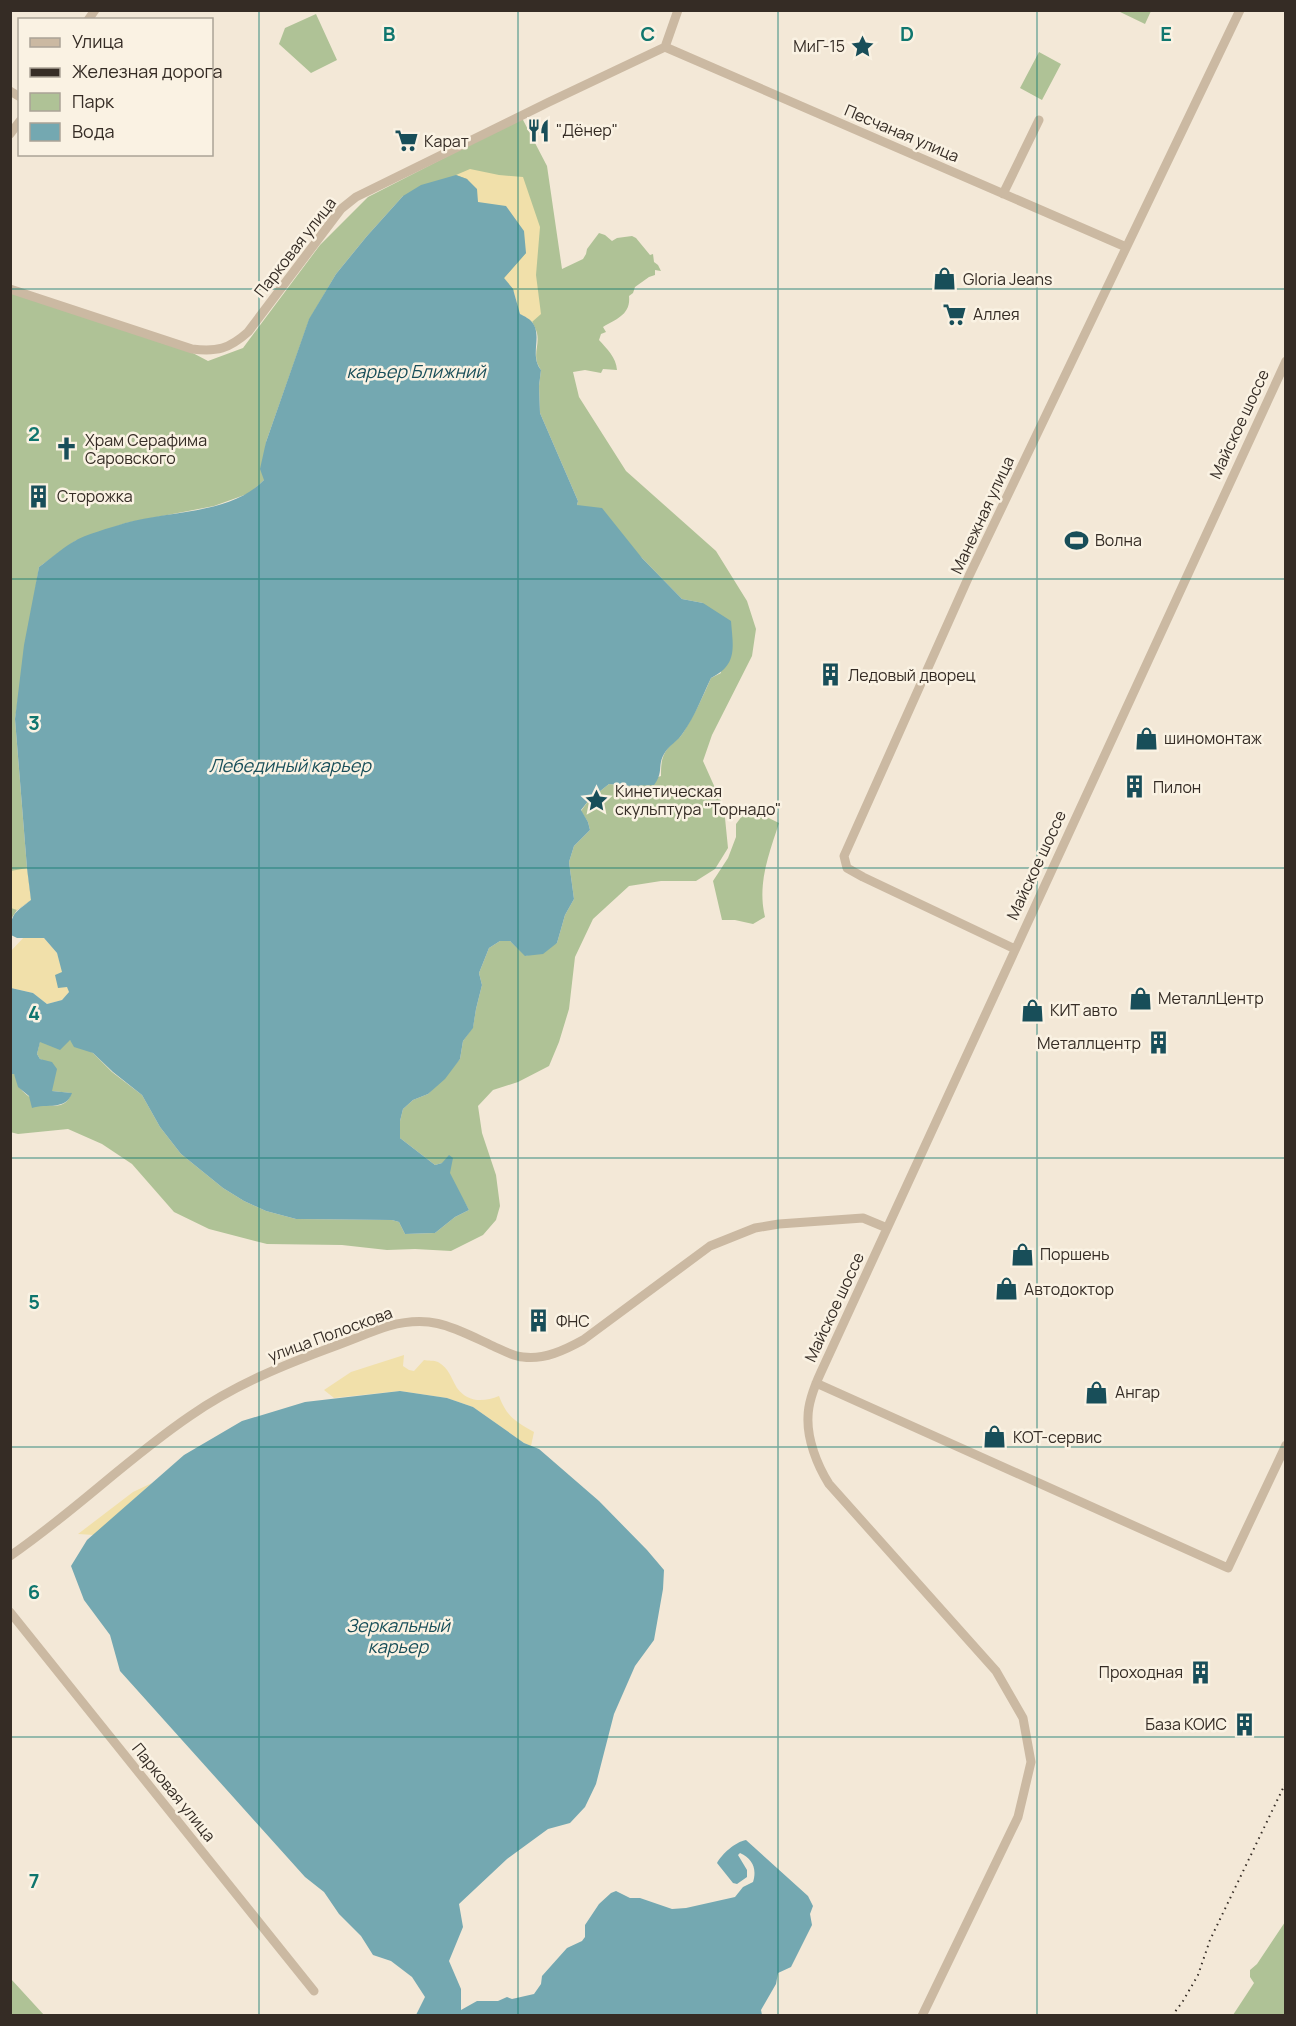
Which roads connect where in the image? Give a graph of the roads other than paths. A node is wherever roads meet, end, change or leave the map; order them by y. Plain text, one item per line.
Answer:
1 (678, 10) edge
2 (1240, 10) edge
3 (665, 47) junction
4 (1039, 120) dead end
5 (1003, 194) junction
6 (1126, 247) junction
7 (10, 289) edge
8 (1286, 361) edge
9 (1015, 949) junction
10 (887, 1228) junction
11 (816, 1383) junction
12 (1286, 1445) edge
13 (10, 1556) edge
14 (10, 1612) edge
15 (314, 1991) dead end
16 (922, 2016) edge

1 - 3 street
2 - 6 street, Манежная улица
3 - 5 street, Песчаная улица
3 - 7 street, Парковая улица
4 - 5 street
5 - 6 street, Песчаная улица
6 - 9 street, Манежная улица
8 - 9 street, Майское шоссе
9 - 10 street, Майское шоссе
10 - 11 street, Майское шоссе
10 - 13 street, улица Полоскова
11 - 12 street, Майское шоссе
11 - 16 street, Майское шоссе
14 - 15 street, Парковая улица

